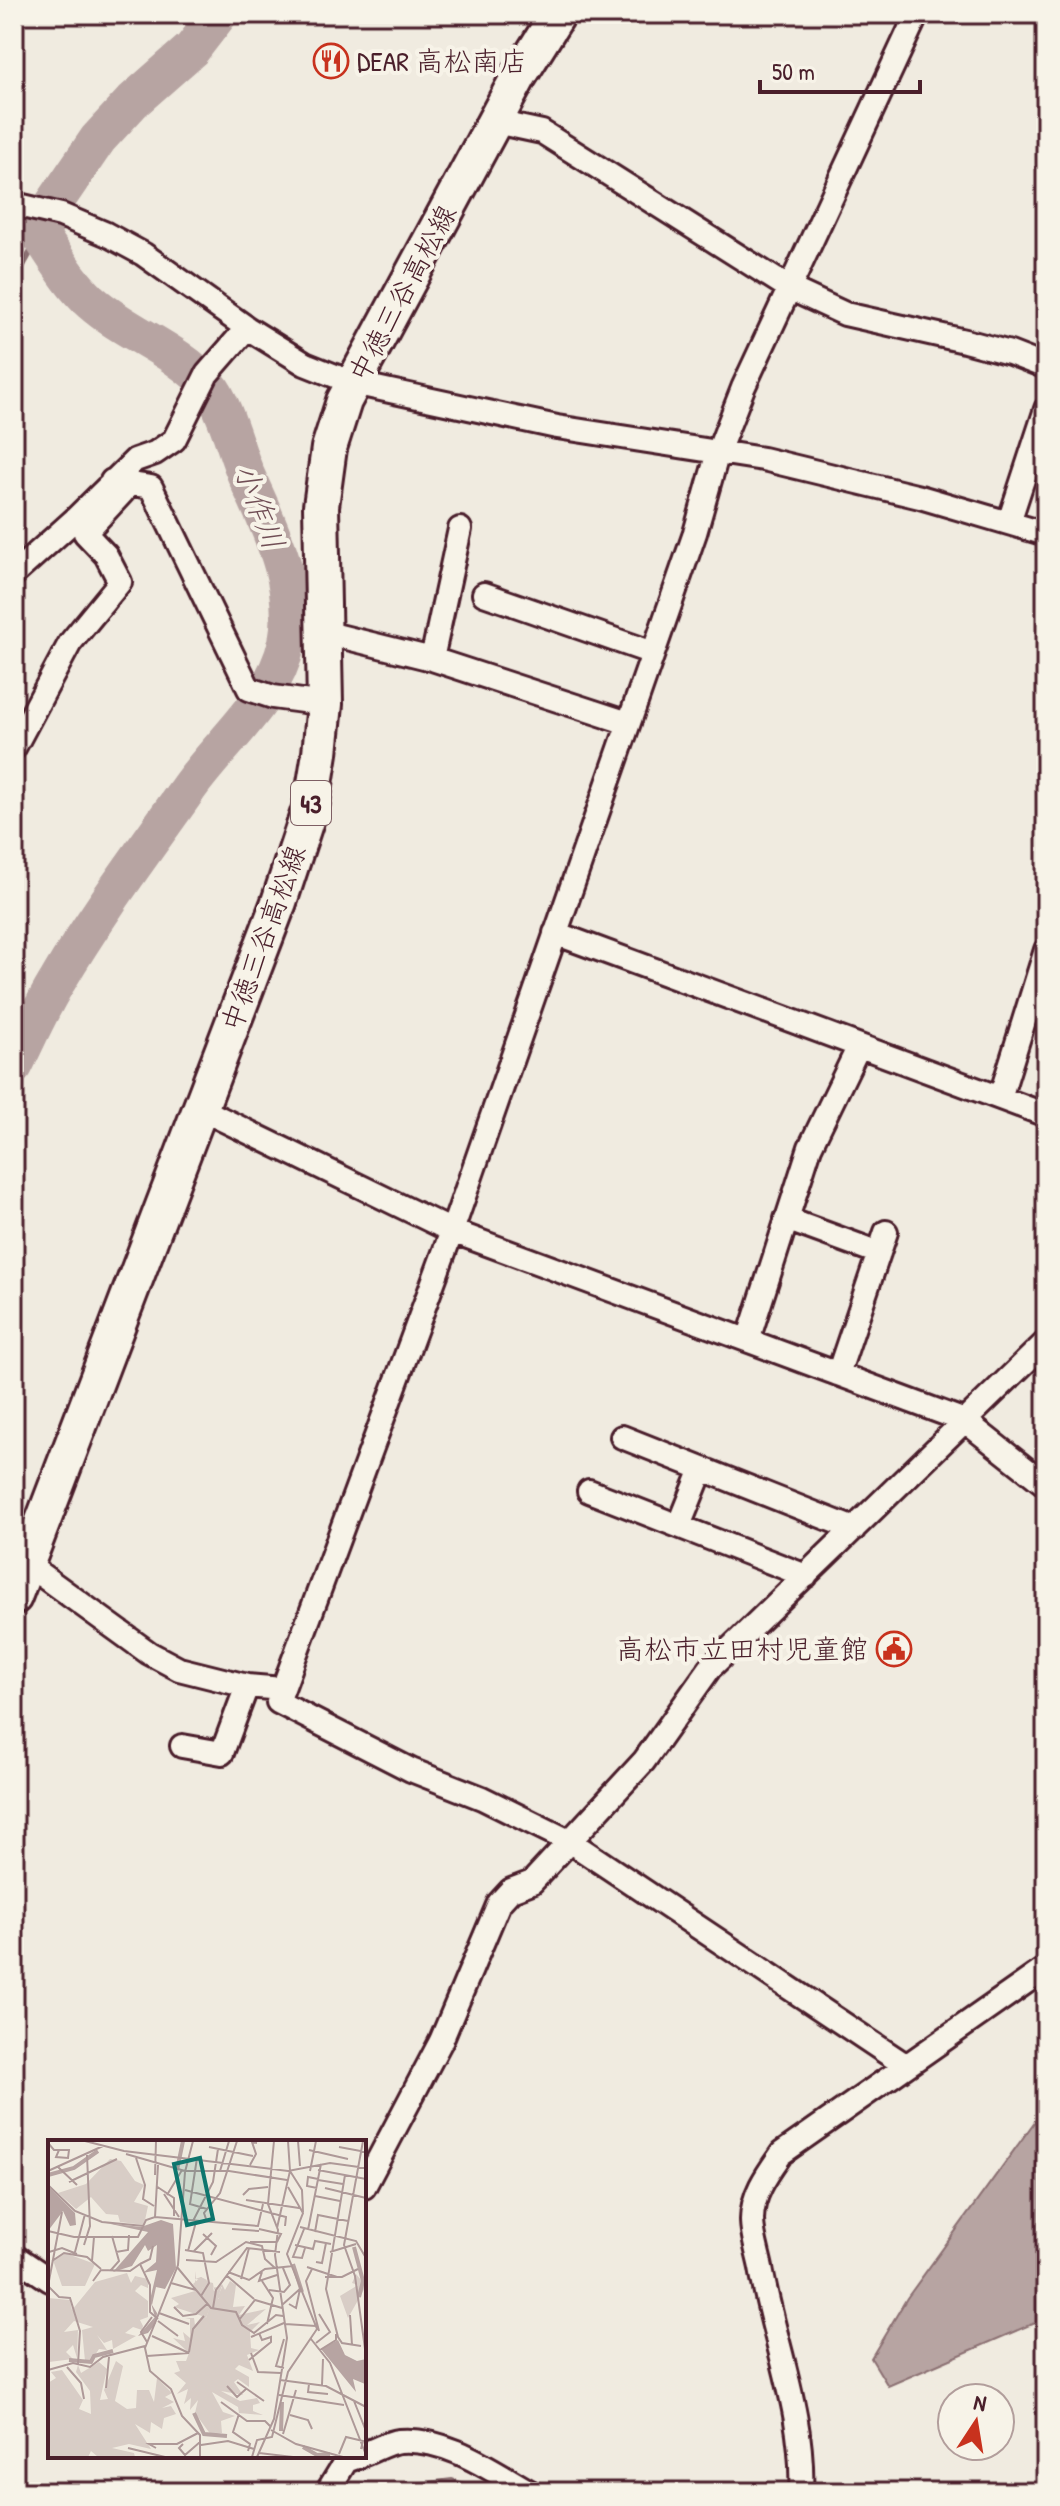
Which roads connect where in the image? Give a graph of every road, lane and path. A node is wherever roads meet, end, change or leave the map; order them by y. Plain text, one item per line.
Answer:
1 (558, 14) edge
2 (917, 14) edge
3 (495, 122) junction
4 (14, 204) edge
5 (789, 288) junction
6 (247, 328) junction
7 (1046, 367) edge
8 (353, 383) junction
9 (1046, 409) edge
10 (718, 452) junction
11 (112, 481) junction
12 (1009, 522) junction
13 (460, 529) dead end
14 (1046, 534) edge
15 (14, 574) edge
16 (484, 594) dead end
17 (323, 632) junction
18 (653, 653) junction
19 (432, 659) junction
20 (325, 704) junction
21 (628, 723) junction
22 (14, 748) edge
23 (555, 933) junction
24 (1046, 950) edge
25 (859, 1046) junction
26 (1000, 1098) junction
27 (199, 1108) junction
28 (1046, 1115) edge
29 (786, 1219) junction
30 (452, 1231) junction
31 (748, 1340) junction
32 (1046, 1342) edge
33 (838, 1374) junction
34 (965, 1421) junction
35 (622, 1437) dead end
36 (702, 1469) junction
37 (1046, 1485) edge
38 (589, 1491) dead end
39 (679, 1526) junction
40 (854, 1529) junction
41 (20, 1559) edge
42 (806, 1576) junction
43 (14, 1597) edge
44 (247, 1686) junction
45 (282, 1689) junction
46 (182, 1746) dead end
47 (569, 1841) junction
48 (1046, 1968) edge
49 (905, 2065) junction
50 (366, 2183) edge
51 (14, 2256) edge
52 (48, 2279) edge
53 (366, 2452) edge
54 (350, 2458) edge
55 (327, 2492) edge
56 (530, 2492) edge
57 (801, 2492) edge

1 - 3 main road, 中徳三谷高松線 / 43
2 - 5 street
3 - 5 street
3 - 8 main road, 中徳三谷高松線 / 43
4 - 6 street
5 - 7 street
5 - 10 street
6 - 8 street
6 - 11 street
8 - 10 street
8 - 17 main road, 中徳三谷高松線 / 43
9 - 12 street
10 - 12 street
10 - 18 street
11 - 15 street
11 - 20 street
11 - 22 street
12 - 14 street
13 - 19 street
16 - 18 street
17 - 19 street
17 - 20 main road, 中徳三谷高松線 / 43
18 - 21 street
19 - 21 street
20 - 27 main road, 中徳三谷高松線 / 43
21 - 23 street
23 - 25 street
23 - 30 street
24 - 26 street
25 - 26 street
25 - 29 street
26 - 28 street
27 - 30 street
27 - 41 main road, 中徳三谷高松線 / 43
29 - 31 street
29 - 33 street
30 - 31 street
30 - 45 street
31 - 33 street
32 - 34 street
33 - 34 street
34 - 37 street
34 - 40 street
35 - 36 street
36 - 39 street
36 - 40 street
38 - 39 street
39 - 42 street
40 - 42 street
41 - 43 main road, 中徳三谷高松線 / 43
41 - 44 street
42 - 47 street
44 - 45 street
44 - 46 street
45 - 47 street
47 - 49 street
47 - 50 street
48 - 49 street
49 - 57 street
51 - 52 street
53 - 56 street
54 - 55 street

